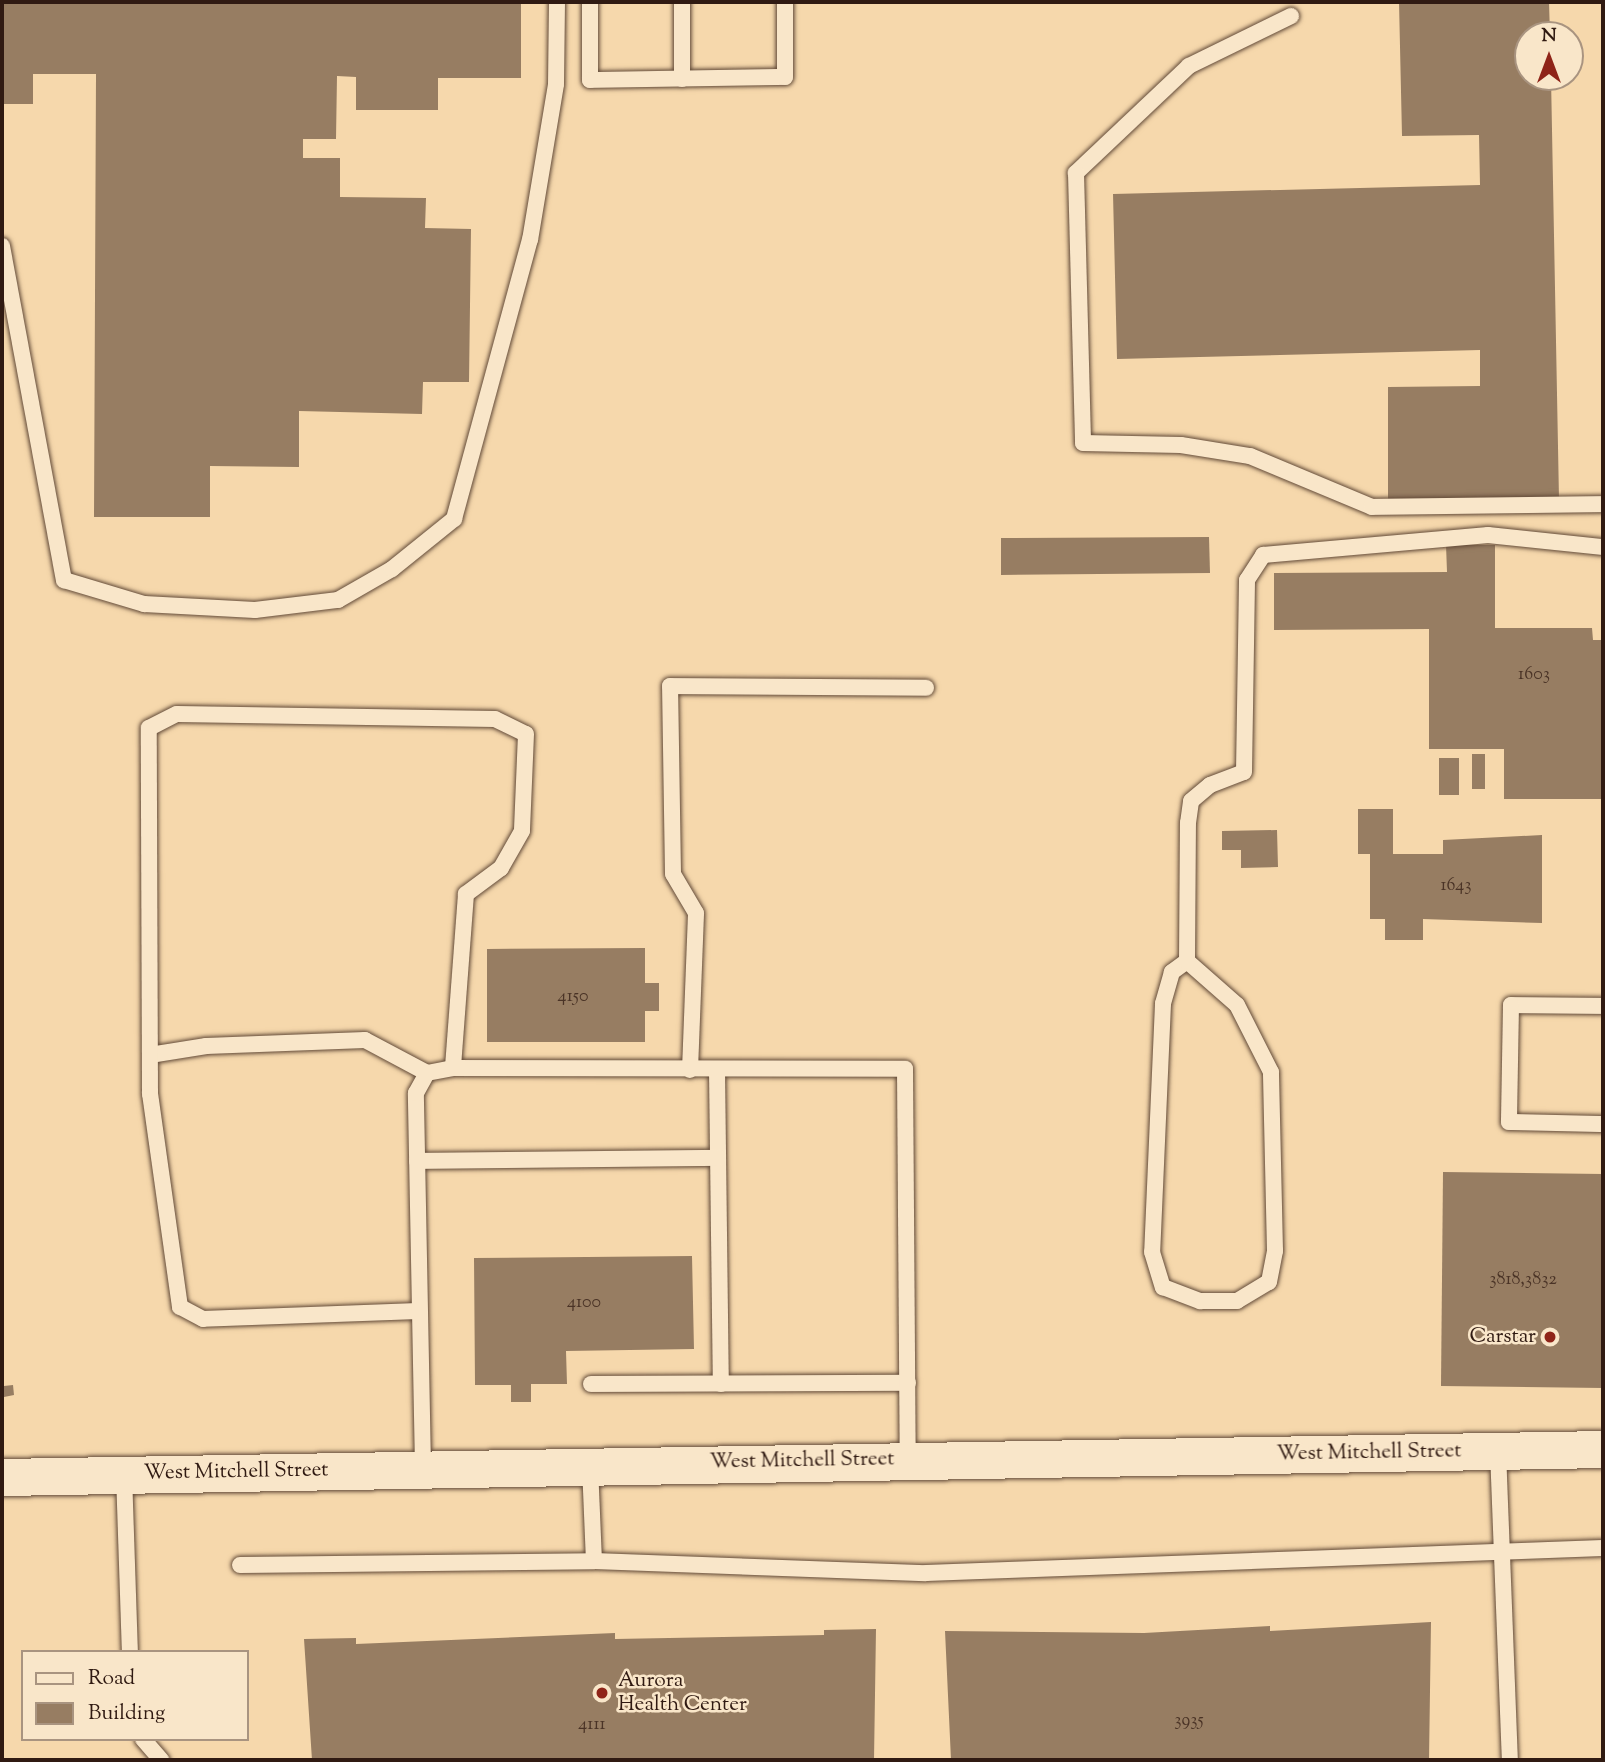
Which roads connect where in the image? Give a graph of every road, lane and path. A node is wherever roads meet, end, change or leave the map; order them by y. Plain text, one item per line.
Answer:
1 (557, 2) edge
2 (590, 2) edge
3 (682, 2) edge
4 (785, 2) edge
5 (1291, 16) dead end
6 (682, 79) junction
7 (2, 246) edge
8 (1603, 504) edge
9 (1603, 547) edge
10 (926, 688) dead end
11 (1187, 961) junction
12 (1603, 1006) edge
13 (150, 1055) junction
14 (453, 1068) junction
15 (690, 1070) junction
16 (717, 1070) junction
17 (427, 1073) junction
18 (1603, 1124) edge
19 (718, 1158) junction
20 (417, 1161) junction
21 (418, 1311) junction
22 (908, 1383) junction
23 (591, 1384) dead end
24 (721, 1384) junction
25 (1603, 1449) edge
26 (1498, 1451) junction
27 (908, 1460) junction
28 (590, 1464) junction
29 (423, 1467) junction
30 (124, 1474) junction
31 (2, 1477) edge
32 (1603, 1548) edge
33 (1502, 1549) junction
34 (594, 1561) junction
35 (240, 1565) dead end
36 (130, 1650) edge
37 (145, 1741) edge
38 (161, 1760) edge
39 (1510, 1760) edge

1 - 7 lane
2 - 6 lane
3 - 6 lane
4 - 6 lane
5 - 8 lane
9 - 11 lane
10 - 15 lane
11 - 11 lane
12 - 18 lane
13 - 14 lane
13 - 17 lane
13 - 21 lane
14 - 15 lane
14 - 17 lane
15 - 16 lane
16 - 19 lane
16 - 22 lane
17 - 20 lane
19 - 20 lane
19 - 24 lane
20 - 21 lane
21 - 29 lane
22 - 24 lane
22 - 27 lane
23 - 24 lane
25 - 26 street, West Mitchell Street
26 - 27 street, West Mitchell Street
26 - 33 lane
27 - 28 street, West Mitchell Street
28 - 29 street, West Mitchell Street
28 - 34 lane
29 - 30 street, West Mitchell Street
30 - 31 street, West Mitchell Street
30 - 36 lane
32 - 33 lane
33 - 34 lane
33 - 39 lane
34 - 35 lane
37 - 38 lane

